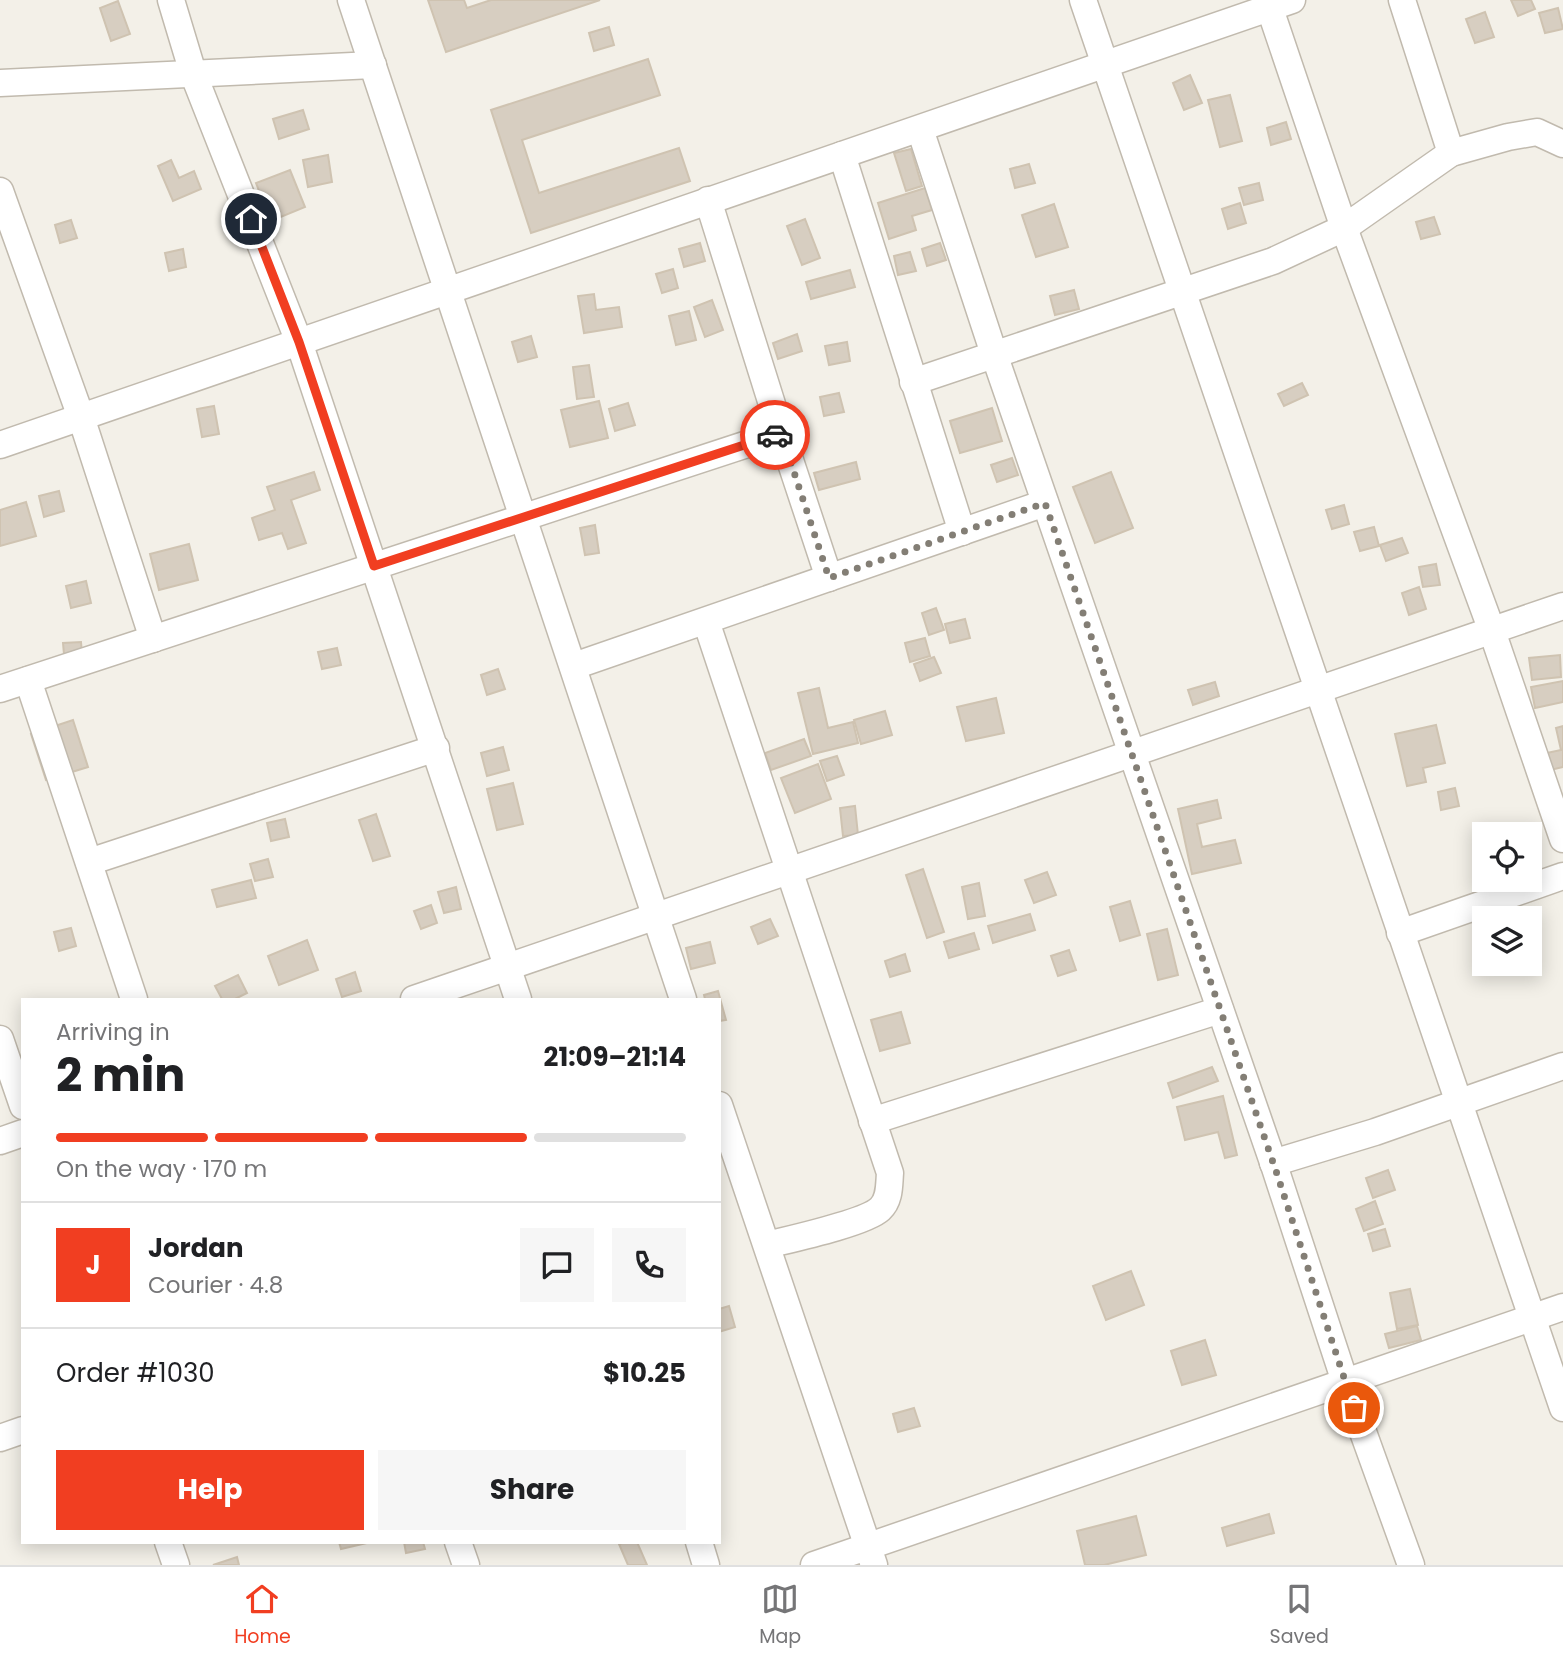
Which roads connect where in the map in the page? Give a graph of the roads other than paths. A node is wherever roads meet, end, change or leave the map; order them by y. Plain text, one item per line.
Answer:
1 (171, 0) edge
2 (351, 0) edge
3 (1083, 0) edge
4 (1402, 0) edge
5 (1276, 3) edge
6 (373, 65) junction
7 (1106, 66) junction
8 (193, 73) junction
9 (0, 83) edge
10 (920, 129) junction
11 (1563, 144) edge
12 (1451, 153) junction
13 (842, 155) junction
14 (0, 191) edge
15 (708, 200) junction
16 (1343, 228) junction
17 (448, 290) junction
18 (1182, 292) junction
19 (299, 342) junction
20 (994, 354) junction
21 (913, 382) junction
22 (81, 417) junction
23 (781, 433) junction
24 (0, 446) edge
25 (1045, 503) junction
26 (524, 517) junction
27 (962, 532) junction
28 (374, 566) junction
29 (829, 578) junction
30 (1563, 606) edge
31 (706, 621) junction
32 (1492, 631) junction
33 (153, 639) junction
34 (574, 666) junction
35 (28, 680) junction
36 (0, 689) edge
37 (1317, 691) junction
38 (436, 748) junction
39 (1132, 754) junction
40 (1563, 839) edge
41 (89, 862) junction
42 (788, 872) junction
43 (1563, 876) edge
44 (656, 917) junction
45 (1400, 933) junction
46 (507, 968) junction
47 (134, 998) edge
48 (418, 998) edge
49 (517, 998) edge
50 (683, 998) edge
51 (1220, 1010) junction
52 (0, 1039) edge
53 (1563, 1066) edge
54 (21, 1100) edge
55 (1457, 1103) junction
56 (721, 1111) edge
57 (872, 1121) junction
58 (21, 1134) edge
59 (0, 1141) edge
60 (1273, 1163) junction
61 (767, 1245) junction
62 (1563, 1307) edge
63 (1533, 1317) junction
64 (1345, 1381) junction
65 (1563, 1408) edge
66 (21, 1431) edge
67 (0, 1438) edge
68 (169, 1544) edge
69 (459, 1544) edge
70 (700, 1544) edge
71 (871, 1556) edge
72 (176, 1565) edge
73 (466, 1565) edge
74 (706, 1565) edge
75 (814, 1565) edge
76 (1411, 1565) edge

1 - 8 street
2 - 6 street
3 - 7 street
4 - 12 street
5 - 7 street
5 - 16 street
6 - 8 street
6 - 17 street
7 - 10 street
7 - 18 street
8 - 9 street
8 - 19 street
10 - 13 street
10 - 20 street
11 - 12 street
12 - 16 street
13 - 15 street
13 - 21 street
14 - 22 street
15 - 17 street
15 - 23 street
16 - 18 street
16 - 32 street
17 - 19 street
17 - 26 street
18 - 20 street
18 - 37 street
19 - 22 street
19 - 28 street
20 - 21 street
20 - 25 street
21 - 27 street
22 - 24 street
22 - 33 street
23 - 26 street
23 - 29 street
25 - 27 street
25 - 39 street
26 - 28 street
26 - 34 street
27 - 29 street
28 - 33 street
28 - 38 street
29 - 31 street
30 - 32 street
31 - 34 street
31 - 42 street
32 - 37 street
32 - 40 street
33 - 35 street
34 - 44 street
35 - 36 street
35 - 41 street
37 - 39 street
37 - 45 street
38 - 41 street
38 - 46 street
39 - 42 street
39 - 51 street
41 - 47 street
42 - 44 street
42 - 57 street
43 - 45 street
44 - 46 street
44 - 50 street
45 - 55 street
46 - 48 street
46 - 49 street
51 - 57 street
51 - 60 street
52 - 54 street
53 - 55 street
55 - 60 street
55 - 63 street
56 - 61 street
57 - 61 street
58 - 59 street
60 - 64 street
61 - 71 street
62 - 63 street
63 - 64 street
63 - 65 street
64 - 71 street
64 - 76 street
66 - 67 street
68 - 72 street
69 - 73 street
70 - 74 street
71 - 75 street

